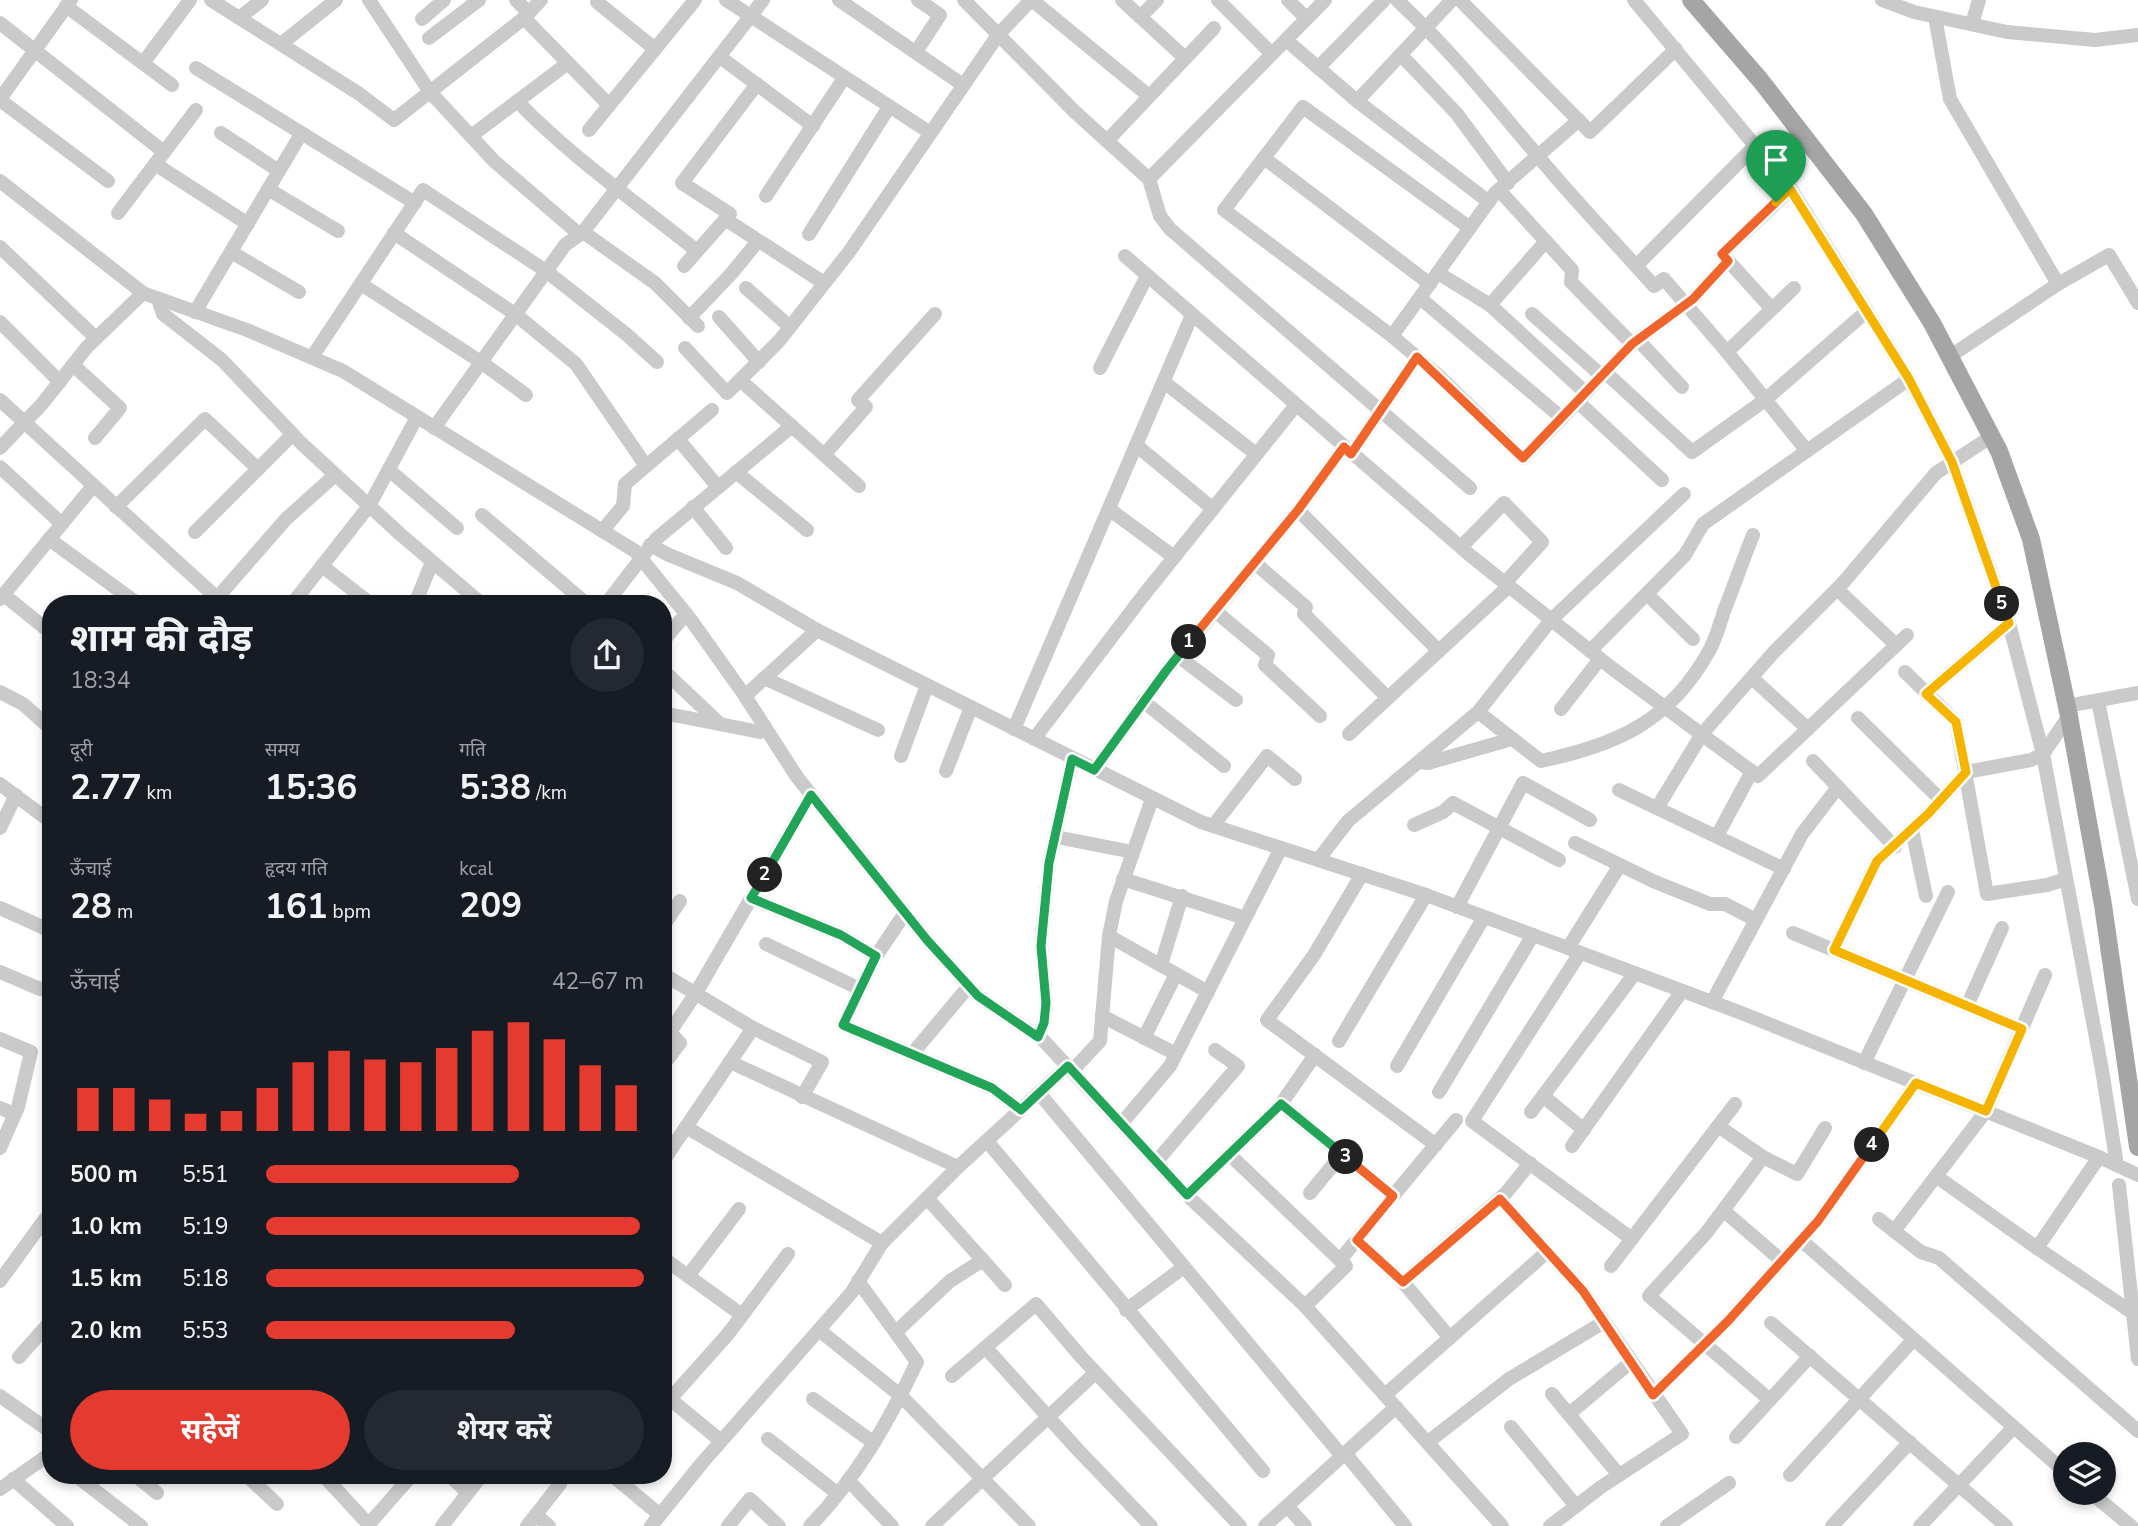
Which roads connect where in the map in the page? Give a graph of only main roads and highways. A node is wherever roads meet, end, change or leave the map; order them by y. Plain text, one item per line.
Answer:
1 (1691, 0) edge
2 (2138, 1147) edge

1 - 2 main road

